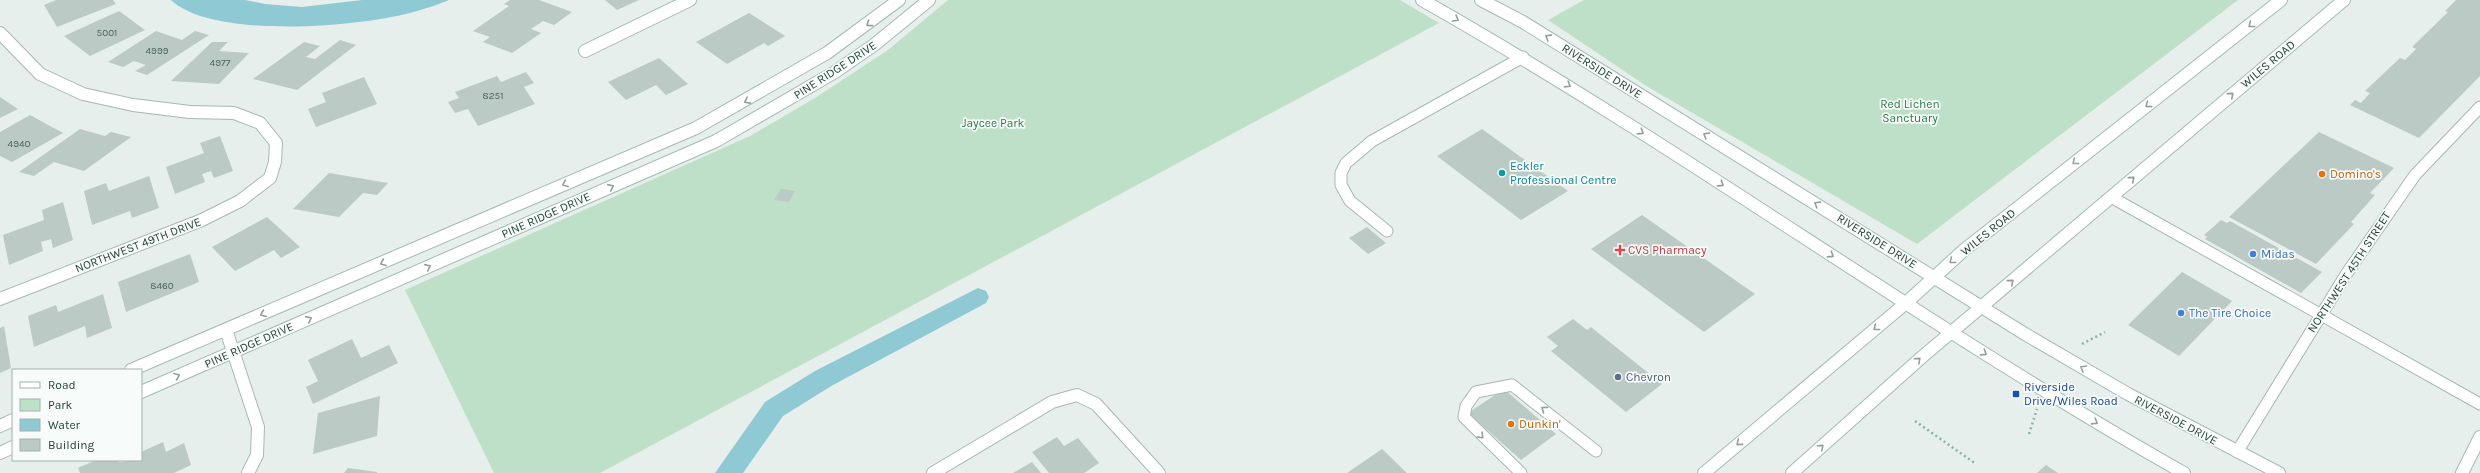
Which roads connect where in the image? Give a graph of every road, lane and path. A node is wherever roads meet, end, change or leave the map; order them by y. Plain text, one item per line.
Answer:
1 (690, 0) edge
2 (900, 0) edge
3 (929, 0) edge
4 (1422, 0) edge
5 (1481, 0) edge
6 (2281, 0) edge
7 (2344, 0) edge
8 (0, 33) edge
9 (585, 51) dead end
10 (1523, 57) junction
11 (2480, 107) edge
12 (2111, 197) junction
13 (1387, 231) dead end
14 (1933, 276) junction
15 (0, 298) edge
16 (1906, 303) junction
17 (1982, 307) junction
18 (2320, 315) junction
19 (226, 330) junction
20 (1952, 332) junction
21 (2105, 332) dead end
22 (2082, 344) dead end
23 (234, 352) junction
24 (133, 369) edge
25 (142, 392) edge
26 (2480, 404) edge
27 (2037, 409) dead end
28 (12, 420) edge
29 (1915, 421) dead end
30 (0, 426) edge
31 (2028, 434) dead end
32 (2480, 437) edge
33 (12, 447) edge
34 (1596, 450) dead end
35 (2237, 452) junction
36 (0, 453) edge
37 (1976, 464) dead end
38 (248, 473) edge
39 (933, 473) edge
40 (1159, 473) edge
41 (1521, 473) edge
42 (1704, 473) edge
43 (1792, 473) edge
44 (2184, 473) edge
45 (2279, 473) edge
46 (2462, 473) edge

1 - 9 street
2 -> 19 street, PINE RIDGE DRIVE
23 -> 3 street, PINE RIDGE DRIVE
4 -> 10 street
14 -> 5 street, RIVERSIDE DRIVE
6 -> 14 street, WILES ROAD
12 -> 7 street, WILES ROAD
8 - 15 street, NORTHWEST 49TH DRIVE
10 - 13 lane
10 -> 16 street
11 - 18 lane, NORTHWEST 45TH STREET
17 -> 12 street, WILES ROAD
12 - 18 lane
14 - 16 street, WILES ROAD
14 - 17 street, RIVERSIDE DRIVE
16 - 20 street
16 -> 42 street, WILES ROAD
17 - 20 street, WILES ROAD
35 -> 17 street, RIVERSIDE DRIVE
18 - 26 lane
18 - 35 lane, NORTHWEST 45TH STREET
19 - 23 street
19 - 24 street, PINE RIDGE DRIVE
43 -> 20 street, WILES ROAD
20 -> 44 street
21 - 22 path
25 -> 23 street, PINE RIDGE DRIVE
23 - 38 street
27 - 31 path
28 - 30 street
29 - 37 path
32 - 46 street
33 - 36 street
34 -> 41 lane
35 - 45 street, RIVERSIDE DRIVE
39 - 40 street

